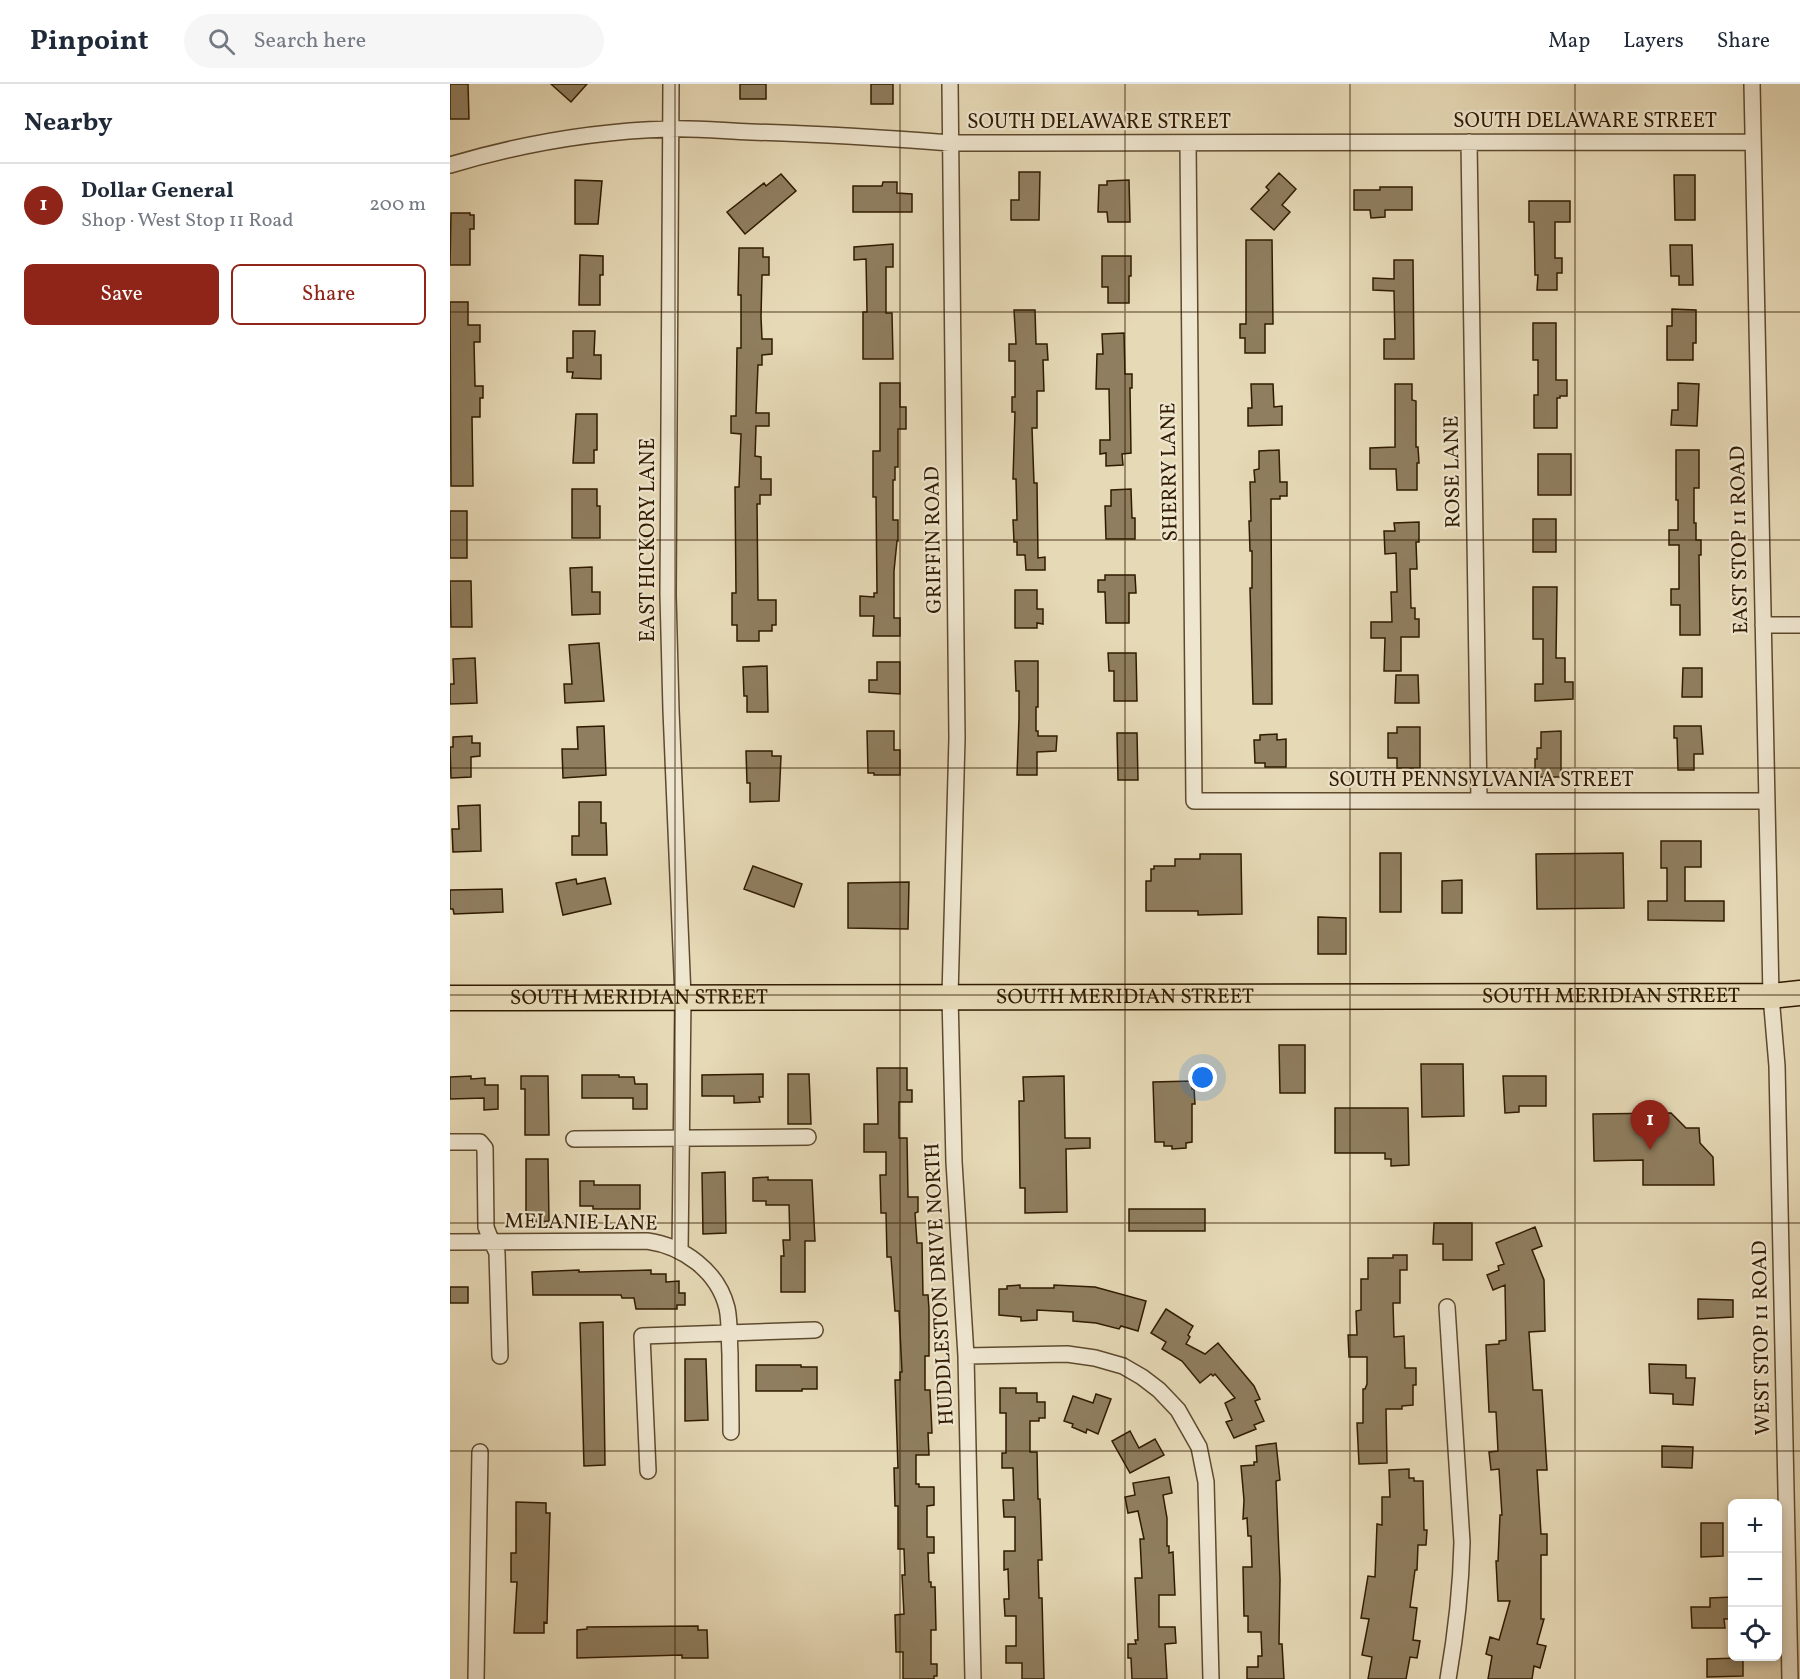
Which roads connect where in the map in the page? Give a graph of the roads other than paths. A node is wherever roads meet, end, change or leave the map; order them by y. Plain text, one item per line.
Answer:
1 (670, 84) edge
2 (950, 84) edge
3 (1752, 84) edge
4 (671, 129) junction
5 (1469, 142) junction
6 (1753, 142) junction
7 (950, 143) junction
8 (1188, 143) junction
9 (450, 165) edge
10 (1763, 626) junction
11 (1800, 626) edge
12 (1194, 801) joint
13 (1479, 801) junction
14 (1767, 801) junction
15 (1800, 993) edge
16 (683, 996) junction
17 (950, 996) junction
18 (1771, 996) junction
19 (450, 998) edge
20 (808, 1137) dead end
21 (681, 1138) junction
22 (574, 1140) dead end
23 (450, 1142) edge
24 (450, 1242) edge
25 (493, 1242) junction
26 (680, 1251) junction
27 (1447, 1307) dead end
28 (814, 1330) dead end
29 (729, 1333) junction
30 (500, 1356) dead end
31 (966, 1356) junction
32 (731, 1432) dead end
33 (480, 1452) dead end
34 (648, 1471) dead end
35 (476, 1679) edge
36 (973, 1679) edge
37 (1211, 1679) edge
38 (1448, 1679) edge
39 (1790, 1679) edge

1 - 4 street, EAST HICKORY LANE
2 - 7 street, GRIFFIN ROAD
3 - 6 street, EAST STOP 11 ROAD
4 - 7 street, SOUTH DELAWARE STREET
4 - 9 street, SOUTH DELAWARE STREET
4 - 16 street, EAST HICKORY LANE
5 - 6 street, SOUTH DELAWARE STREET
5 - 8 street, SOUTH DELAWARE STREET
5 - 13 street, ROSE LANE
6 - 10 street, EAST STOP 11 ROAD
7 - 8 street, SOUTH DELAWARE STREET
7 - 17 street, GRIFFIN ROAD
8 - 12 street, SHERRY LANE
10 - 11 street
10 - 14 street, EAST STOP 11 ROAD
12 - 13 street, SOUTH PENNSYLVANIA STREET
13 - 14 street, SOUTH PENNSYLVANIA STREET
14 - 18 street, EAST STOP 11 ROAD
15 - 18 main road, SOUTH MERIDIAN STREET
16 - 17 main road, SOUTH MERIDIAN STREET
16 - 19 main road, SOUTH MERIDIAN STREET
16 - 21 street, EAST HICKORY LANE
17 - 18 main road, SOUTH MERIDIAN STREET
17 - 31 street, HUDDLESTON DRIVE NORTH
18 - 39 street, WEST STOP 11 ROAD
20 - 21 street
21 - 22 street
21 - 26 street, EAST HICKORY LANE
23 - 25 street
24 - 25 street, MELANIE LANE
25 - 26 street, MELANIE LANE
25 - 30 street
26 - 29 street, MELANIE LANE
27 - 38 street
28 - 29 street
29 - 32 street, MELANIE LANE
29 - 34 street
31 - 36 street, HUDDLESTON DRIVE NORTH
31 - 37 street
33 - 35 street

